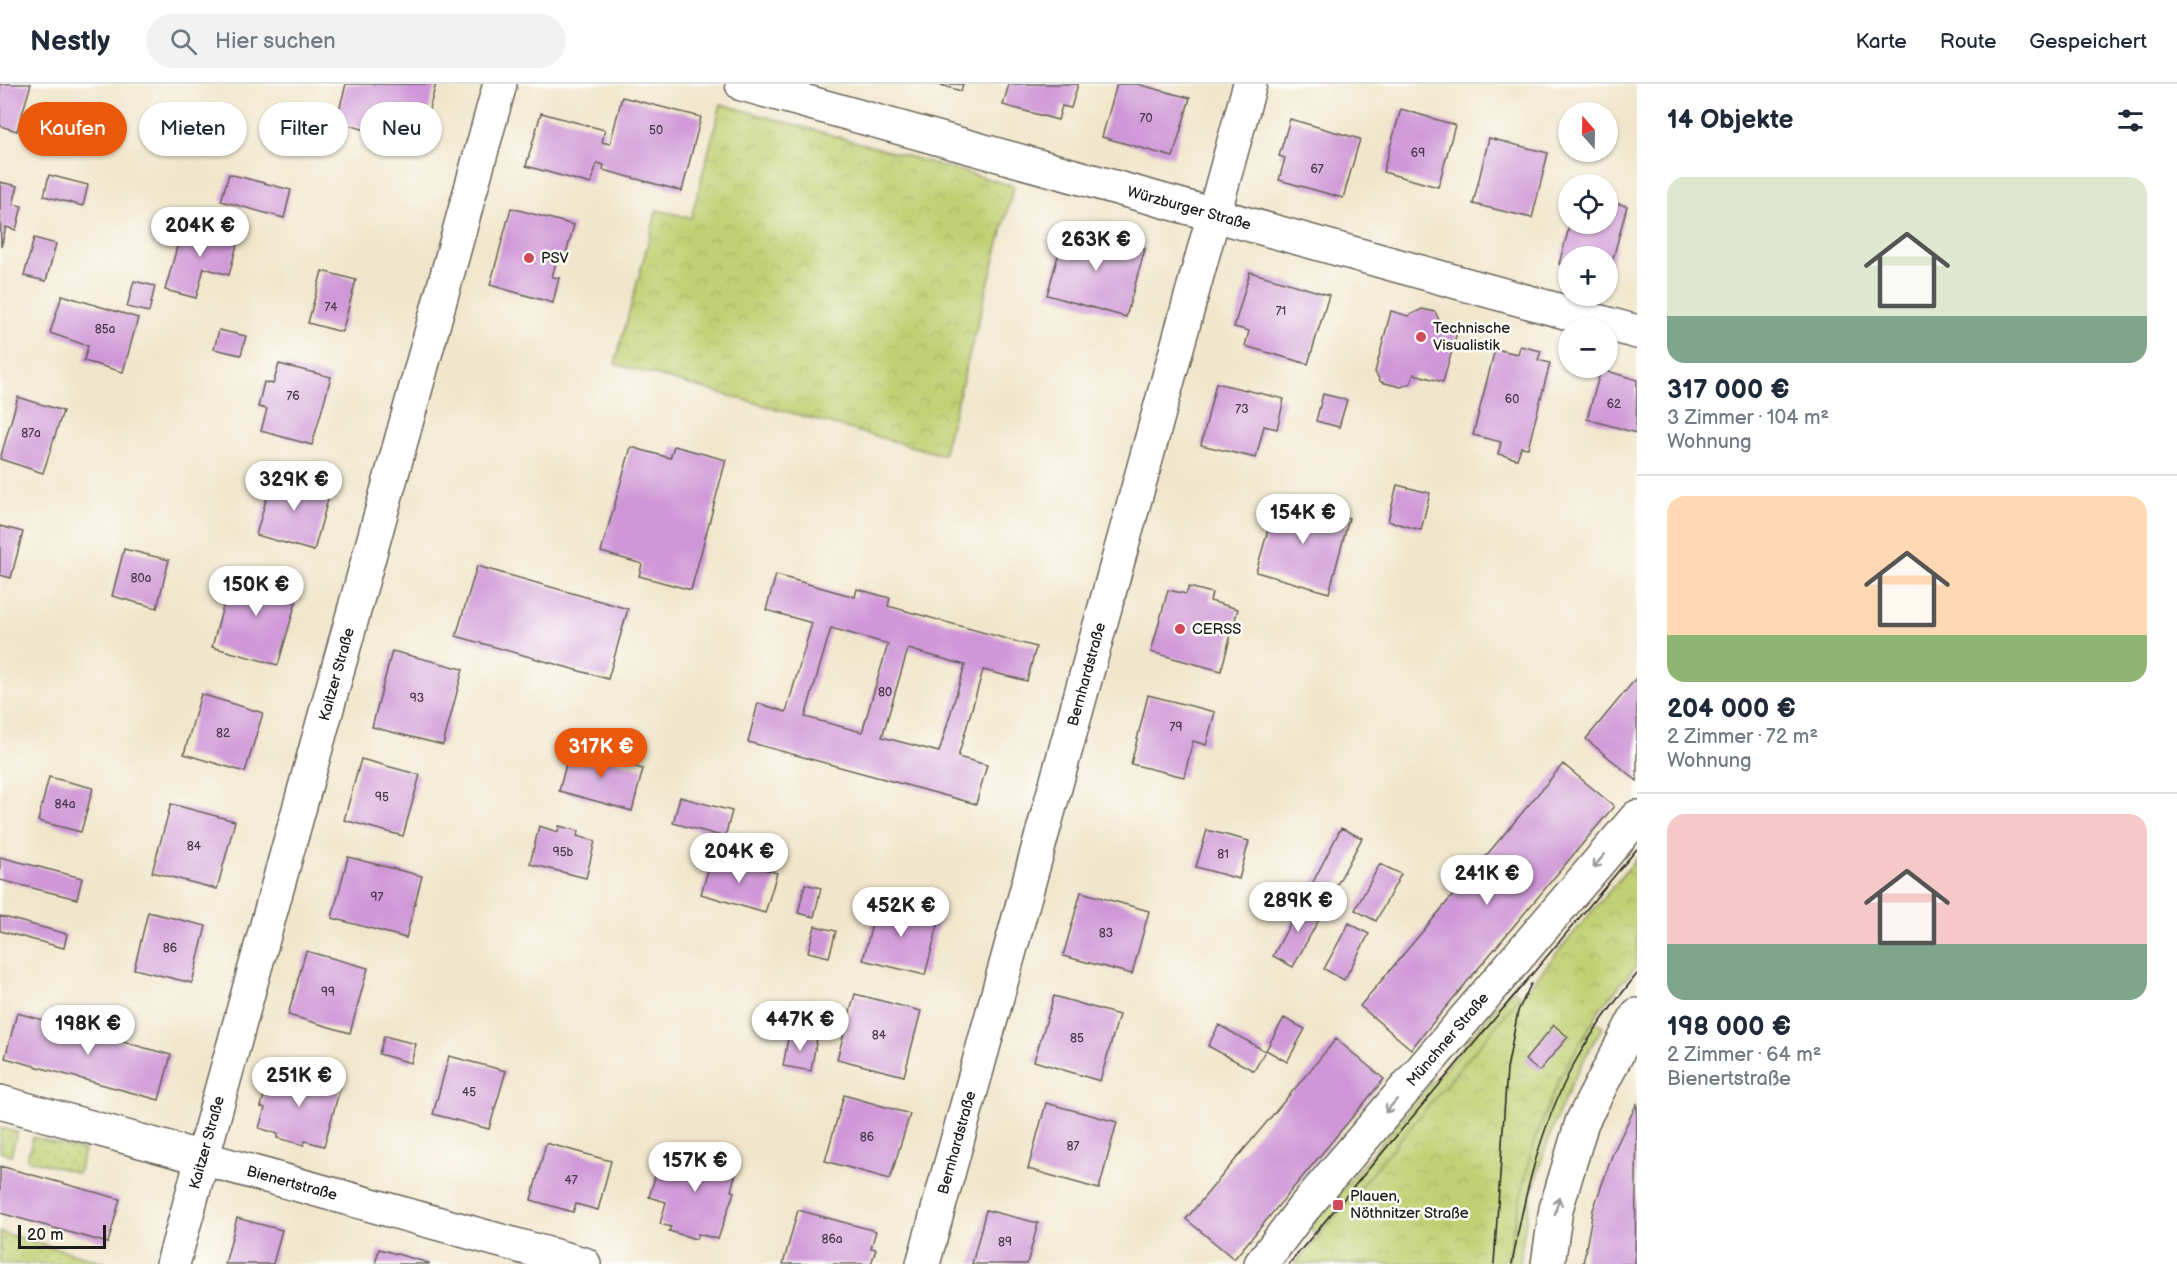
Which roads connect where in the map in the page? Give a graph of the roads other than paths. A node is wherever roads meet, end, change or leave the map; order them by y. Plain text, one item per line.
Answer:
1 (500, 84) edge
2 (742, 84) edge
3 (1250, 84) edge
4 (1214, 215) junction
5 (1637, 332) edge
6 (1637, 817) edge
7 (1637, 1015) edge
8 (0, 1102) edge
9 (202, 1158) junction
10 (173, 1264) edge
11 (585, 1264) edge
12 (923, 1264) edge
13 (1261, 1264) edge
14 (1548, 1264) edge

1 - 9 street, Kaitzer Straße
2 - 4 street, Würzburger Straße
3 - 4 street, Bernhardstraße
4 - 5 street, Würzburger Straße
4 - 12 street, Bernhardstraße
6 -> 13 street, Münchner Straße
14 -> 7 street
8 - 9 street, Bienertstraße
9 - 10 street, Kaitzer Straße
9 - 11 street, Bienertstraße

